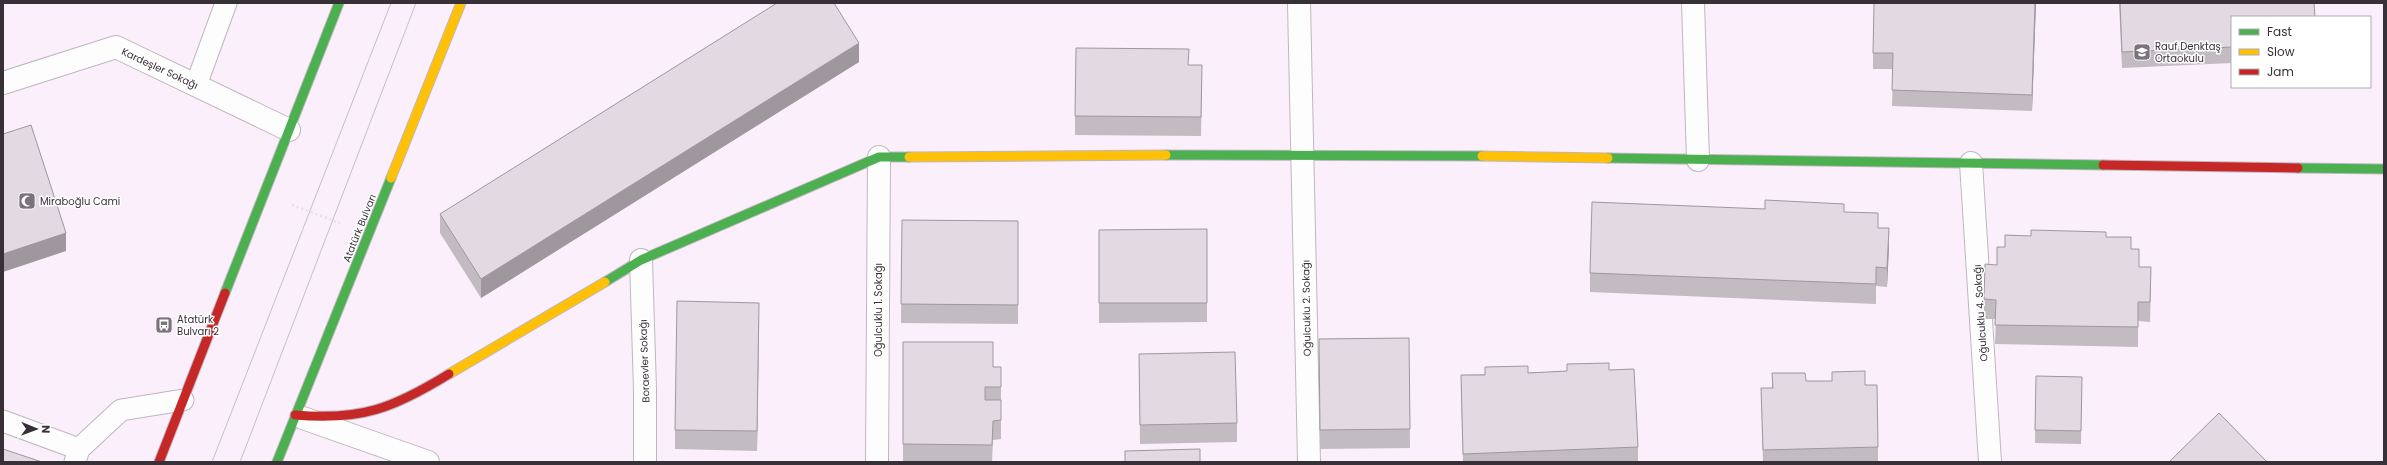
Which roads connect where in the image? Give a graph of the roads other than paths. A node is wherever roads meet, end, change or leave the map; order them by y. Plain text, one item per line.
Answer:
1 (226, 3) edge
2 (339, 3) edge
3 (461, 3) edge
4 (1299, 3) edge
5 (1693, 3) edge
6 (3, 83) edge
7 (196, 85) junction
8 (289, 130) junction
9 (1303, 154) junction
10 (879, 157) junction
11 (1698, 160) junction
12 (1971, 164) junction
13 (2384, 169) edge
14 (641, 260) junction
15 (184, 400) junction
16 (295, 415) junction
17 (3, 421) edge
18 (77, 455) edge
19 (159, 462) edge
20 (277, 462) edge
21 (428, 462) edge
22 (645, 462) edge
23 (877, 462) edge
24 (1309, 462) edge
25 (1990, 462) edge

1 - 7 lane
2 - 8 street
3 - 16 street, Atatürk Bulvarı
4 - 9 street, Oğulcuklu 2. Sokağı
5 - 11 street
6 - 7 street, Kardeşler Sokağı
7 - 8 street, Kardeşler Sokağı
8 - 15 street
9 - 10 street
9 - 11 street
9 - 24 street, Oğulcuklu 2. Sokağı
10 - 14 street
10 - 23 street, Oğulcuklu 1. Sokağı
11 - 12 street
12 - 13 street
12 - 25 street, Oğulcuklu 4. Sokağı
14 - 16 street
14 - 22 street, Boraevler Sokağı
15 - 18 lane
15 - 19 street
16 - 20 street, Atatürk Bulvarı
16 - 21 street
17 - 18 lane

